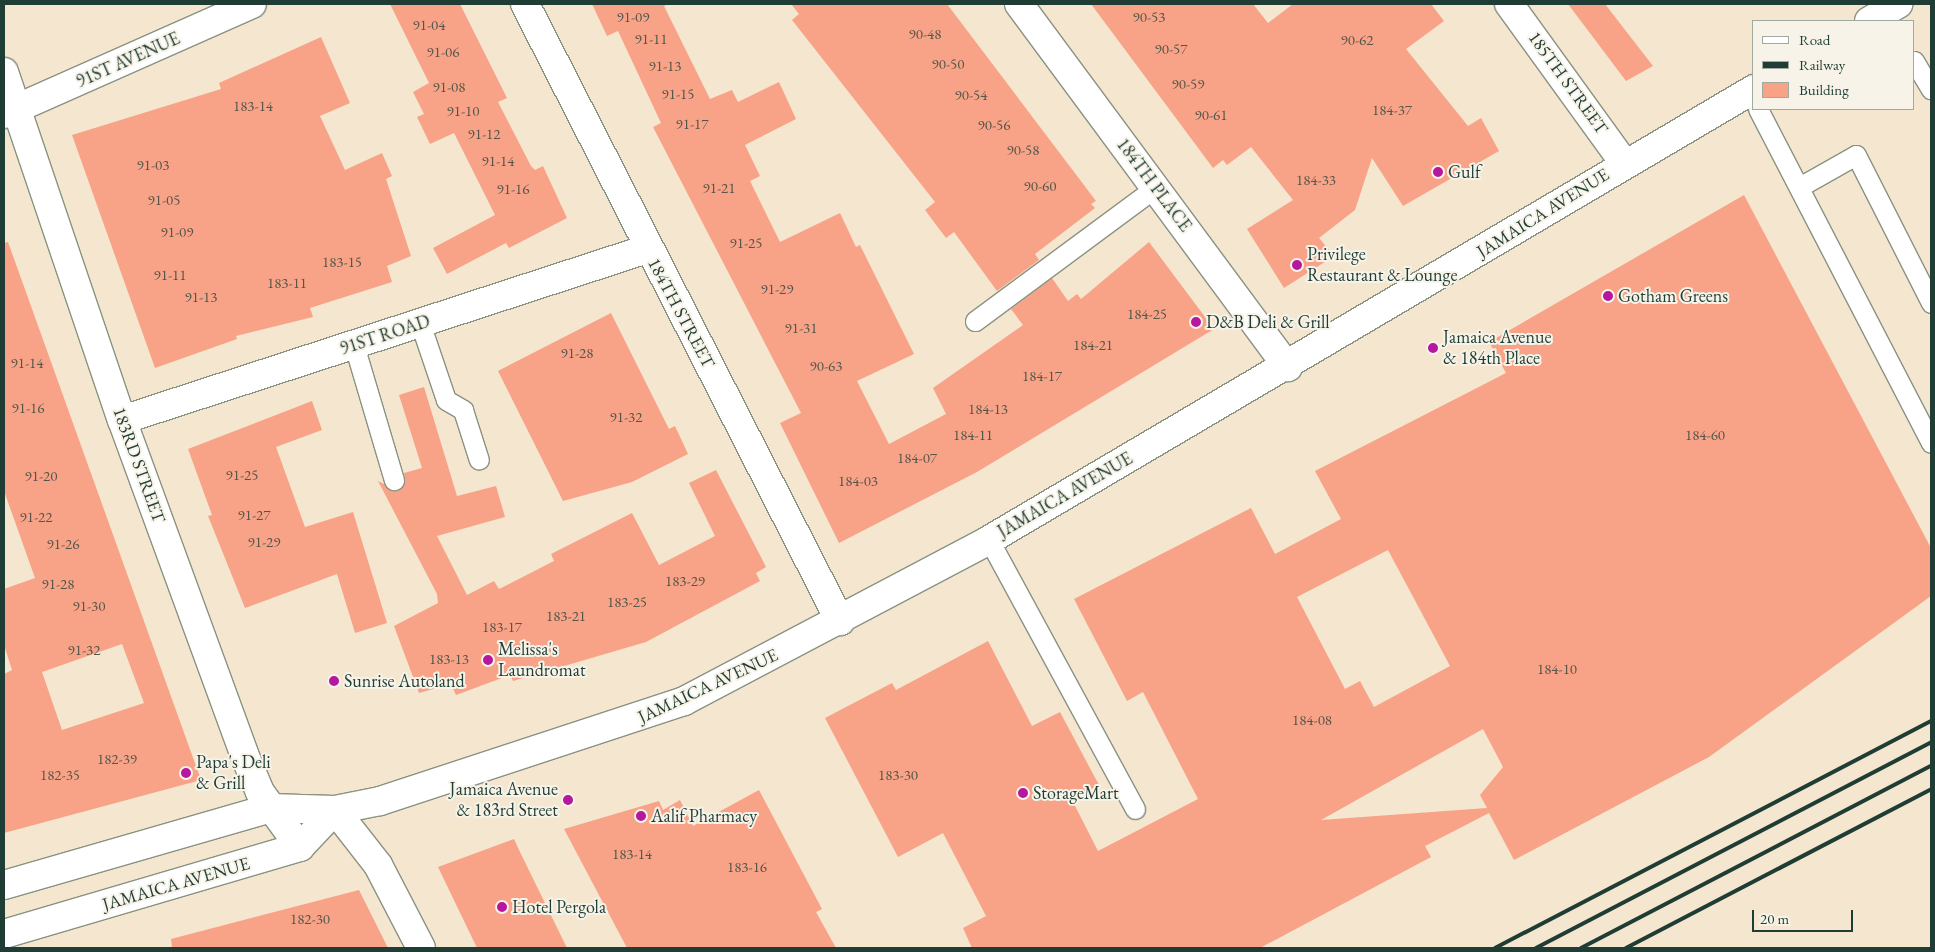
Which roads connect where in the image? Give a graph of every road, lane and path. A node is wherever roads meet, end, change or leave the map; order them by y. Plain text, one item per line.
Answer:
1 (252, 4) edge
2 (524, 4) edge
3 (1020, 4) edge
4 (1509, 4) edge
5 (1915, 63) edge
6 (4, 72) edge
7 (1931, 89) edge
8 (1752, 99) edge
9 (1760, 110) edge
10 (11, 111) edge
11 (1624, 163) junction
12 (1801, 186) junction
13 (1156, 187) junction
14 (647, 249) junction
15 (1931, 303) edge
16 (975, 321) dead end
17 (420, 323) junction
18 (354, 345) junction
19 (1288, 368) junction
20 (122, 420) junction
21 (1931, 443) edge
22 (479, 460) dead end
23 (394, 480) dead end
24 (989, 540) junction
25 (840, 621) junction
26 (270, 808) junction
27 (1135, 809) dead end
28 (334, 810) junction
29 (300, 847) junction
30 (4, 885) edge
31 (4, 934) edge
32 (421, 948) edge

1 - 10 street, 91ST AVENUE
2 - 14 street, 184TH STREET
3 - 13 street, 184TH PLACE
4 - 11 street, 185TH STREET
5 - 7 lane
6 - 10 street, 183RD STREET
8 - 11 street, JAMAICA AVENUE
9 - 12 lane
10 - 20 street, 183RD STREET
11 - 19 street, JAMAICA AVENUE
12 - 15 lane
12 - 21 lane
13 - 16 lane
13 - 19 street, 184TH PLACE
14 - 17 street, 91ST ROAD
14 - 25 street, 184TH STREET
17 - 18 street, 91ST ROAD
17 - 22 lane
18 - 20 street, 91ST ROAD
18 - 23 lane
19 - 24 street, JAMAICA AVENUE
20 - 26 street, 183RD STREET
24 - 25 street, JAMAICA AVENUE
24 - 27 lane
25 - 28 street, JAMAICA AVENUE
26 - 28 street, JAMAICA AVENUE
26 - 29 street, 183RD STREET
26 - 30 street, JAMAICA AVENUE
28 - 29 street
28 - 32 street
29 - 31 street, JAMAICA AVENUE

